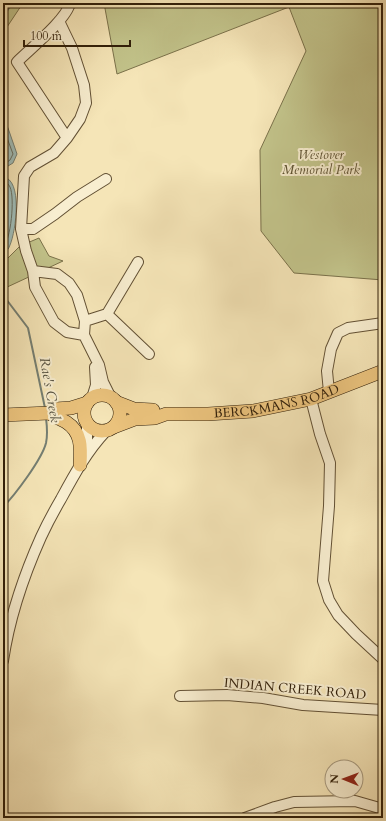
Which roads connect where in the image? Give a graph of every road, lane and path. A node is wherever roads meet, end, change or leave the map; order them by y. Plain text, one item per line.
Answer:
1 (70, 3) edge
2 (59, 21) junction
3 (67, 138) junction
4 (106, 179) dead end
5 (21, 229) junction
6 (138, 262) dead end
7 (34, 271) junction
8 (108, 314) junction
9 (85, 321) junction
10 (383, 323) edge
11 (84, 335) junction
12 (149, 354) dead end
13 (94, 355) junction
14 (383, 371) edge
15 (328, 392) junction
16 (311, 399) junction
17 (114, 400) junction
18 (90, 401) junction
19 (8, 414) edge
20 (166, 414) junction
21 (52, 415) junction
22 (87, 423) junction
23 (110, 429) junction
24 (80, 464) junction
25 (383, 660) edge
26 (3, 661) edge
27 (180, 696) dead end
28 (383, 710) edge
29 (383, 808) edge
30 (245, 818) edge

1 - 2 street
2 - 3 street
2 - 3 street
3 - 5 street
4 - 5 street
5 - 7 street
6 - 8 street
7 - 9 street
7 - 11 street
8 - 9 street
8 - 12 street
9 - 11 street
10 - 15 street
11 - 13 street
13 - 17 street
13 - 18 street
14 - 15 main road, BERCKMANS ROAD
15 - 16 main road, BERCKMANS ROAD
16 - 20 main road, BERCKMANS ROAD
16 - 25 street
17 - 18 main road
17 - 20 main road, BERCKMANS ROAD
17 - 23 main road
18 - 21 main road
18 - 22 main road
19 - 21 main road
20 - 23 main road, BERCKMANS ROAD
21 - 22 main road
21 - 24 main road
22 - 23 main road
22 - 24 street
23 - 24 street
24 - 26 street
27 - 28 street, INDIAN CREEK ROAD
29 - 30 street

